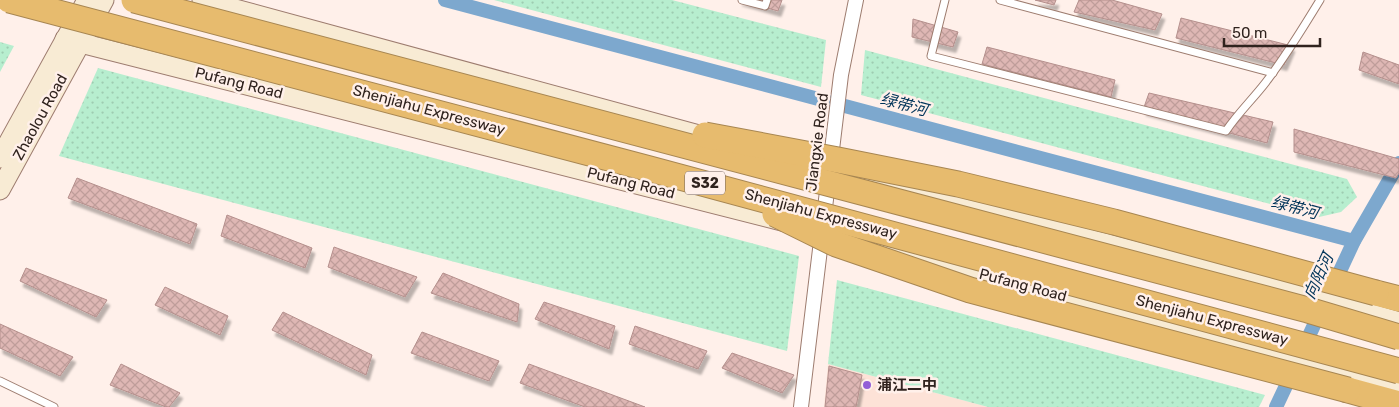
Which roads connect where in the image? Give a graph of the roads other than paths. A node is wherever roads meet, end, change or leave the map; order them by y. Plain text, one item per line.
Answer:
1 (9, 0) edge
2 (87, 0) edge
3 (104, 0) edge
4 (134, 0) edge
5 (202, 0) edge
6 (742, 0) edge
7 (767, 0) edge
8 (856, 0) edge
9 (945, 0) edge
10 (1000, 0) edge
11 (1320, 0) edge
12 (73, 41) junction
13 (1273, 73) junction
14 (581, 118) junction
15 (0, 158) edge
16 (829, 170) junction
17 (721, 188) junction
18 (0, 190) edge
19 (823, 231) junction
20 (1388, 296) edge
21 (1399, 322) edge
22 (1399, 337) edge
23 (1399, 371) edge
24 (0, 381) edge
25 (1399, 385) edge
26 (1399, 404) edge
27 (54, 407) edge
28 (801, 407) edge

1 - 17 highway, Shenjiahu Expressway / S32, bridge
2 - 12 main road
3 - 12 main road
4 - 14 highway, Shenjiahu Expressway / S32, bridge
5 - 16 main road
6 - 7 lane
8 - 16 street, Jiangxie Road
9 - 13 lane
10 - 13 lane
11 - 13 lane
12 - 15 main road, Zhaolou Road
12 - 18 main road, Zhaolou Road
12 - 19 main road, Pufang Road
14 - 20 highway, bridge
14 - 22 highway, Shenjiahu Expressway / S32, bridge
16 - 19 street, Jiangxie Road
16 - 21 main road
17 - 23 highway, Shenjiahu Expressway / S32, bridge
17 - 26 highway, bridge
19 - 25 main road, Pufang Road
19 - 28 street, Jiangxie Road
24 - 27 lane

